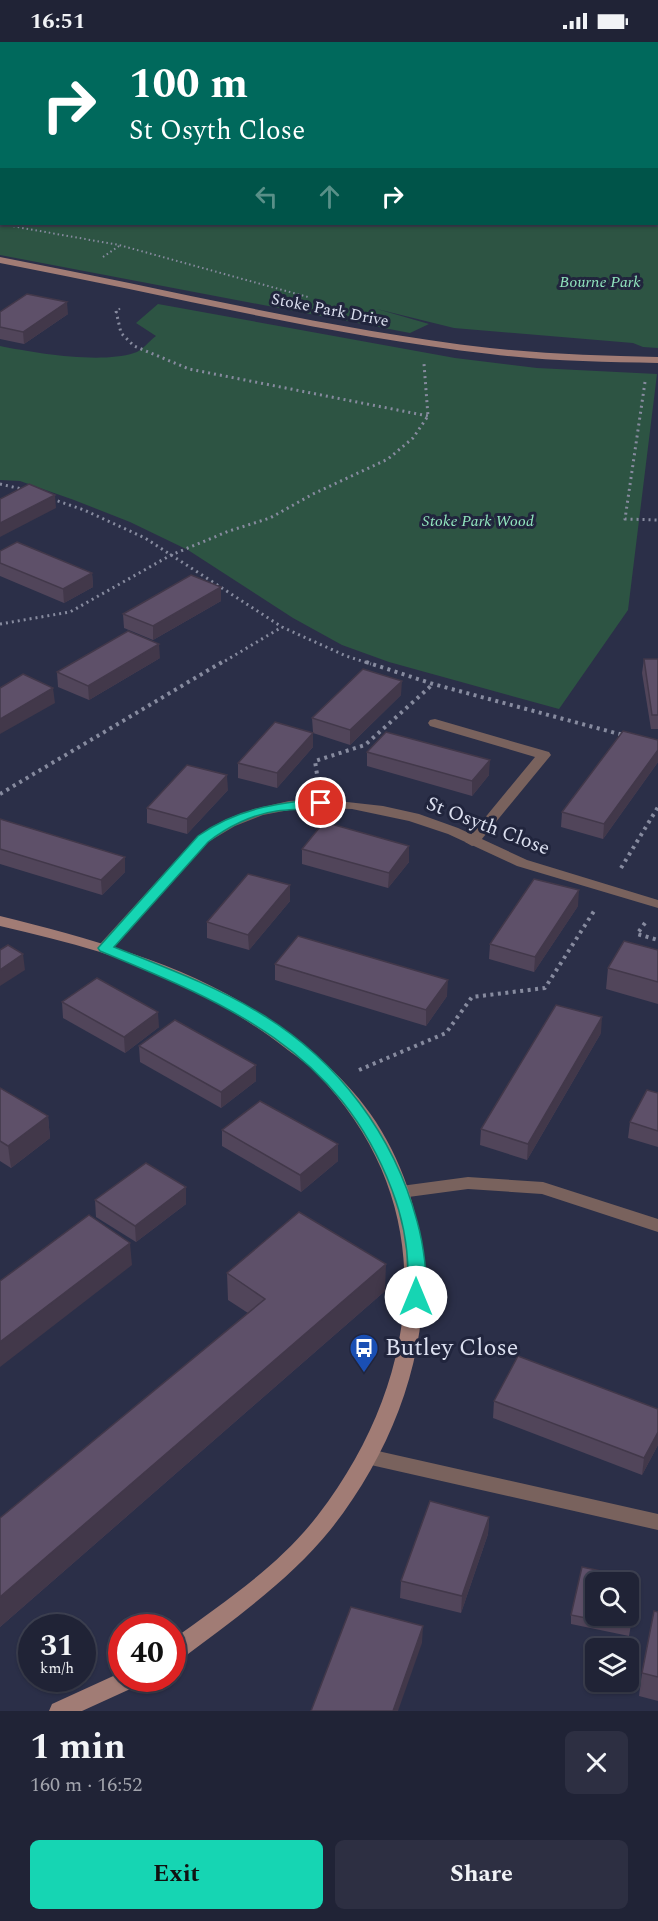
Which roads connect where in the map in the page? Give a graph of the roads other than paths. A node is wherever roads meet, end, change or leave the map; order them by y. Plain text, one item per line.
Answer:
1 (0, 261) edge
2 (658, 360) edge
3 (435, 723) dead end
4 (472, 842) junction
5 (657, 904) edge
6 (0, 921) edge
7 (105, 948) junction
8 (401, 1192) junction
9 (658, 1226) edge
10 (369, 1457) junction
11 (658, 1522) edge
12 (186, 1642) edge
13 (108, 1688) edge
14 (60, 1711) edge

1 - 2 street, Stoke Park Drive
3 - 4 street
4 - 5 street, St Osyth Close
4 - 7 street, St Osyth Close
6 - 7 street
7 - 8 street
8 - 9 street
8 - 10 street
10 - 11 street
10 - 12 street
13 - 14 street

